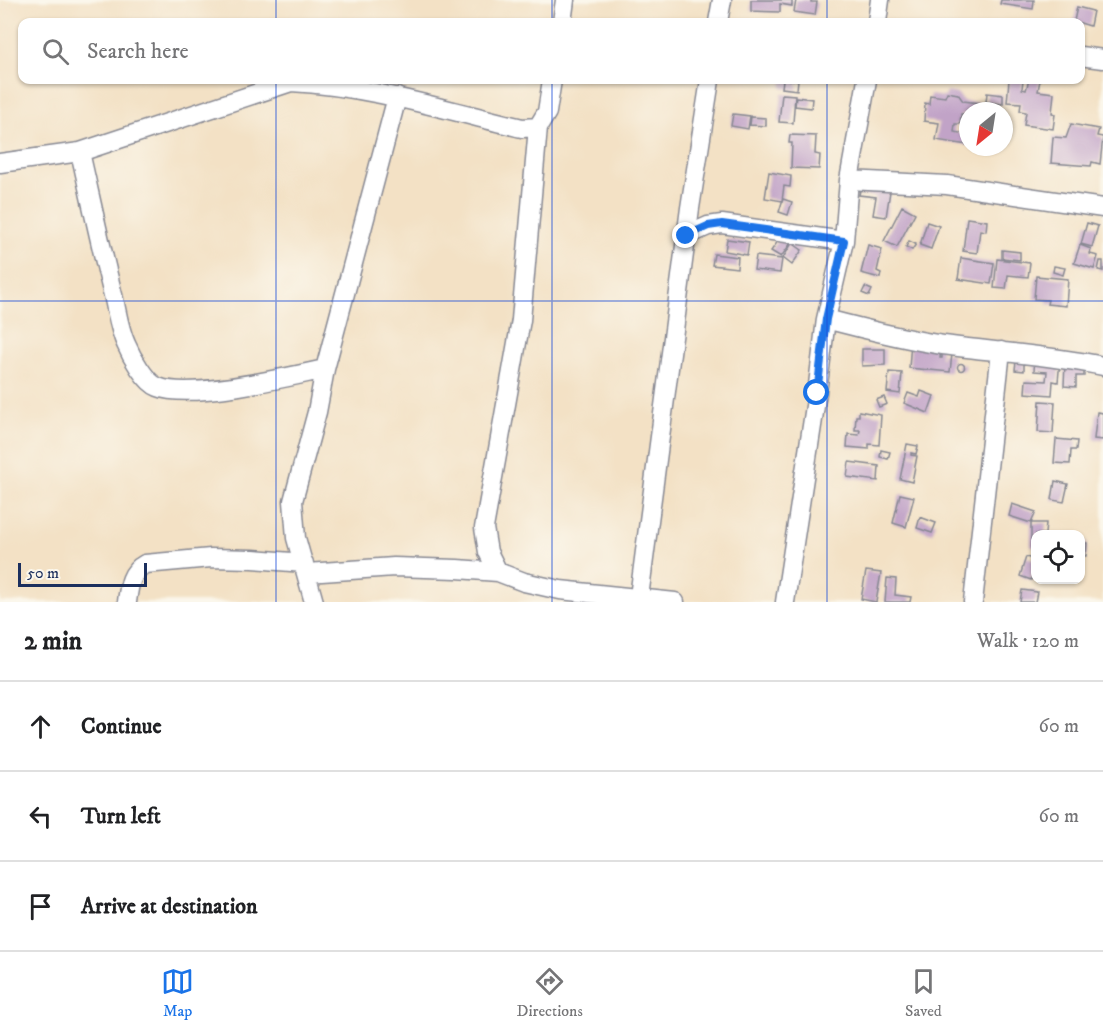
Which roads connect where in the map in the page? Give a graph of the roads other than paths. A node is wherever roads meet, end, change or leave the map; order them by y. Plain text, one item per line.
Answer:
1 (566, 0) edge
2 (722, 0) edge
3 (880, 0) edge
4 (563, 18) edge
5 (719, 18) edge
6 (878, 18) edge
7 (1085, 57) edge
8 (1103, 59) edge
9 (285, 84) edge
10 (320, 84) edge
11 (551, 84) edge
12 (709, 84) edge
13 (866, 84) edge
14 (397, 97) junction
15 (538, 127) junction
16 (80, 152) junction
17 (0, 163) edge
18 (849, 180) junction
19 (1103, 208) edge
20 (686, 236) junction
21 (844, 241) junction
22 (826, 319) junction
23 (1001, 351) junction
24 (1103, 366) edge
25 (325, 369) junction
26 (305, 568) junction
27 (498, 572) junction
28 (639, 597) junction
29 (127, 602) edge
30 (314, 602) edge
31 (675, 602) edge
32 (785, 602) edge
33 (973, 602) edge

1 - 4 street
2 - 5 street
3 - 6 street
7 - 8 street
9 - 16 street
10 - 14 street
11 - 15 street
12 - 20 street
13 - 18 street
14 - 15 street
14 - 25 street
15 - 27 street
16 - 17 street
16 - 25 street
18 - 19 street
18 - 21 street
20 - 21 street
20 - 28 street
21 - 22 street
22 - 23 street
22 - 32 street
23 - 24 street
23 - 33 street
25 - 26 street
26 - 27 street
26 - 29 street
26 - 30 street
27 - 28 street
28 - 31 street

